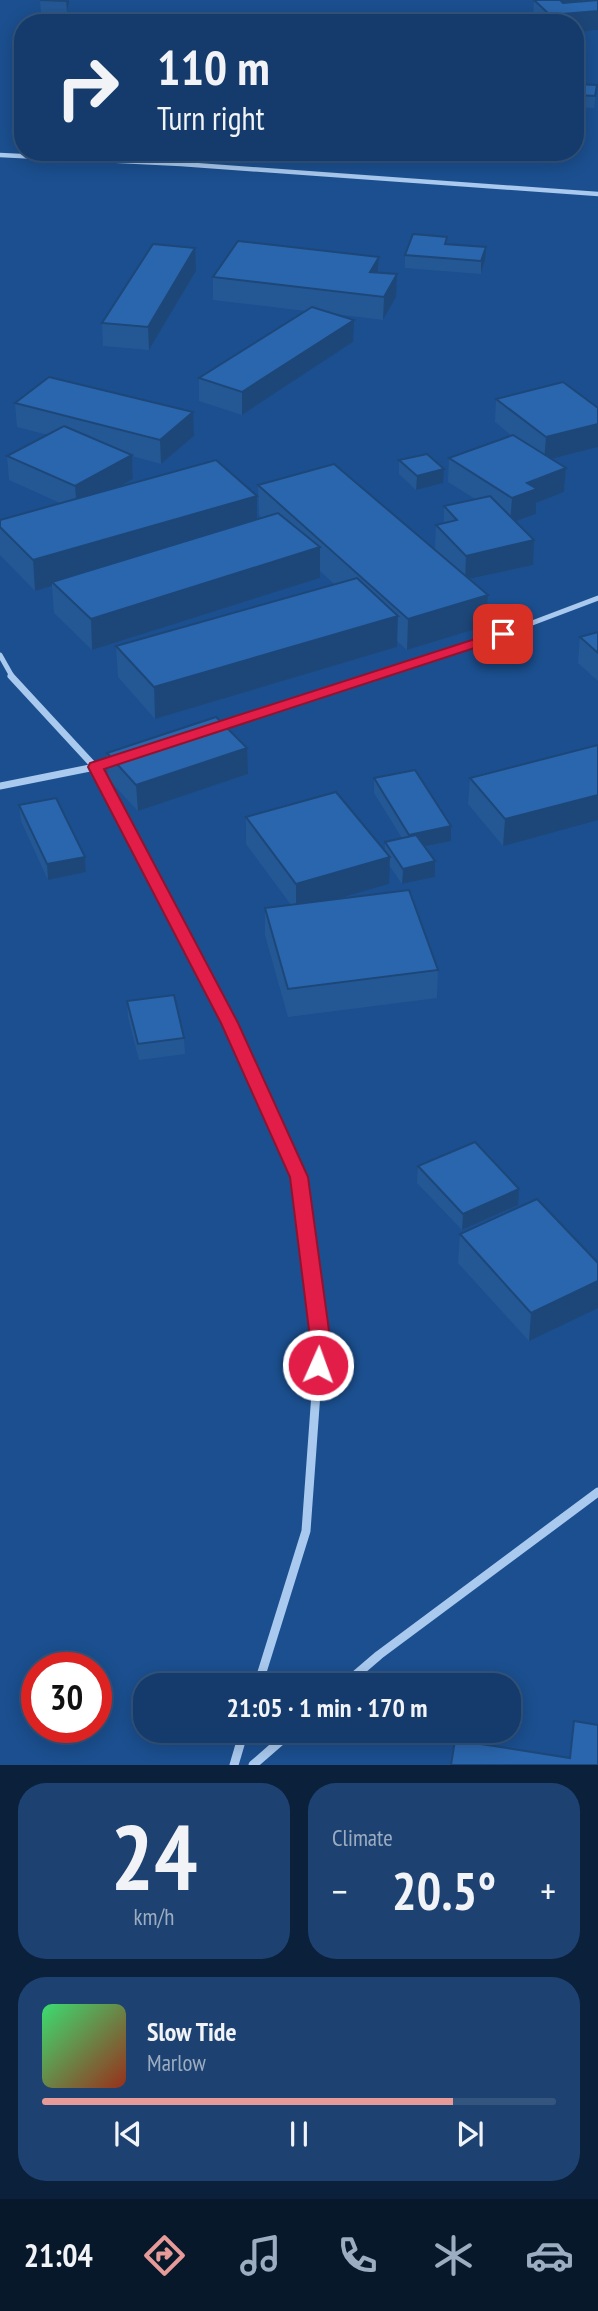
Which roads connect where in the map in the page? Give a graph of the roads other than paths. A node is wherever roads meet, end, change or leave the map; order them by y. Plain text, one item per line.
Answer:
1 (121, 161) edge
2 (598, 194) edge
3 (598, 598) edge
4 (0, 654) edge
5 (200, 733) edge
6 (121, 758) edge
7 (95, 767) junction
8 (0, 786) edge
9 (598, 1492) edge
10 (262, 1673) edge
11 (358, 1673) edge
12 (240, 1743) edge
13 (278, 1743) edge
14 (234, 1765) edge
15 (253, 1765) edge

1 - 2 street
3 - 5 street
4 - 7 street
6 - 7 street
7 - 8 street
7 - 10 street
9 - 11 street
12 - 14 street
13 - 15 street

